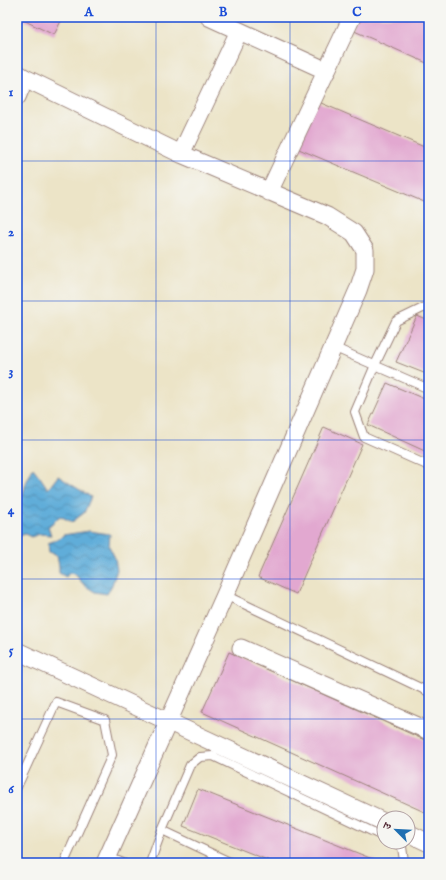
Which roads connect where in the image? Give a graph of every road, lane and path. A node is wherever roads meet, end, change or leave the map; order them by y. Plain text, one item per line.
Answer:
1 (209, 17) edge
2 (352, 17) edge
3 (239, 31) junction
4 (326, 71) junction
5 (21, 76) edge
6 (17, 97) edge
7 (181, 154) junction
8 (269, 192) junction
9 (429, 309) edge
10 (333, 347) junction
11 (375, 365) junction
12 (429, 389) edge
13 (429, 466) edge
14 (225, 595) junction
15 (241, 648) dead end
16 (17, 650) edge
17 (429, 692) edge
18 (168, 722) junction
19 (429, 731) edge
20 (17, 787) edge
21 (376, 818) edge
22 (162, 830) junction
23 (376, 833) edge
24 (416, 837) edge
25 (429, 843) edge
26 (402, 850) edge
27 (112, 861) edge
28 (64, 863) edge
29 (150, 863) edge
30 (232, 863) edge
31 (403, 863) edge

1 - 3 street
2 - 4 street
3 - 4 street
3 - 7 street
4 - 8 street
5 - 6 street
5 - 7 street
7 - 8 street
8 - 10 street
9 - 11 lane
10 - 11 lane
10 - 14 street
11 - 12 lane
11 - 13 lane
14 - 17 lane
14 - 18 street
15 - 19 street
16 - 18 street
18 - 21 street
18 - 27 street
20 - 28 lane
22 - 23 lane
22 - 29 lane
22 - 30 lane
24 - 25 street
26 - 31 lane

